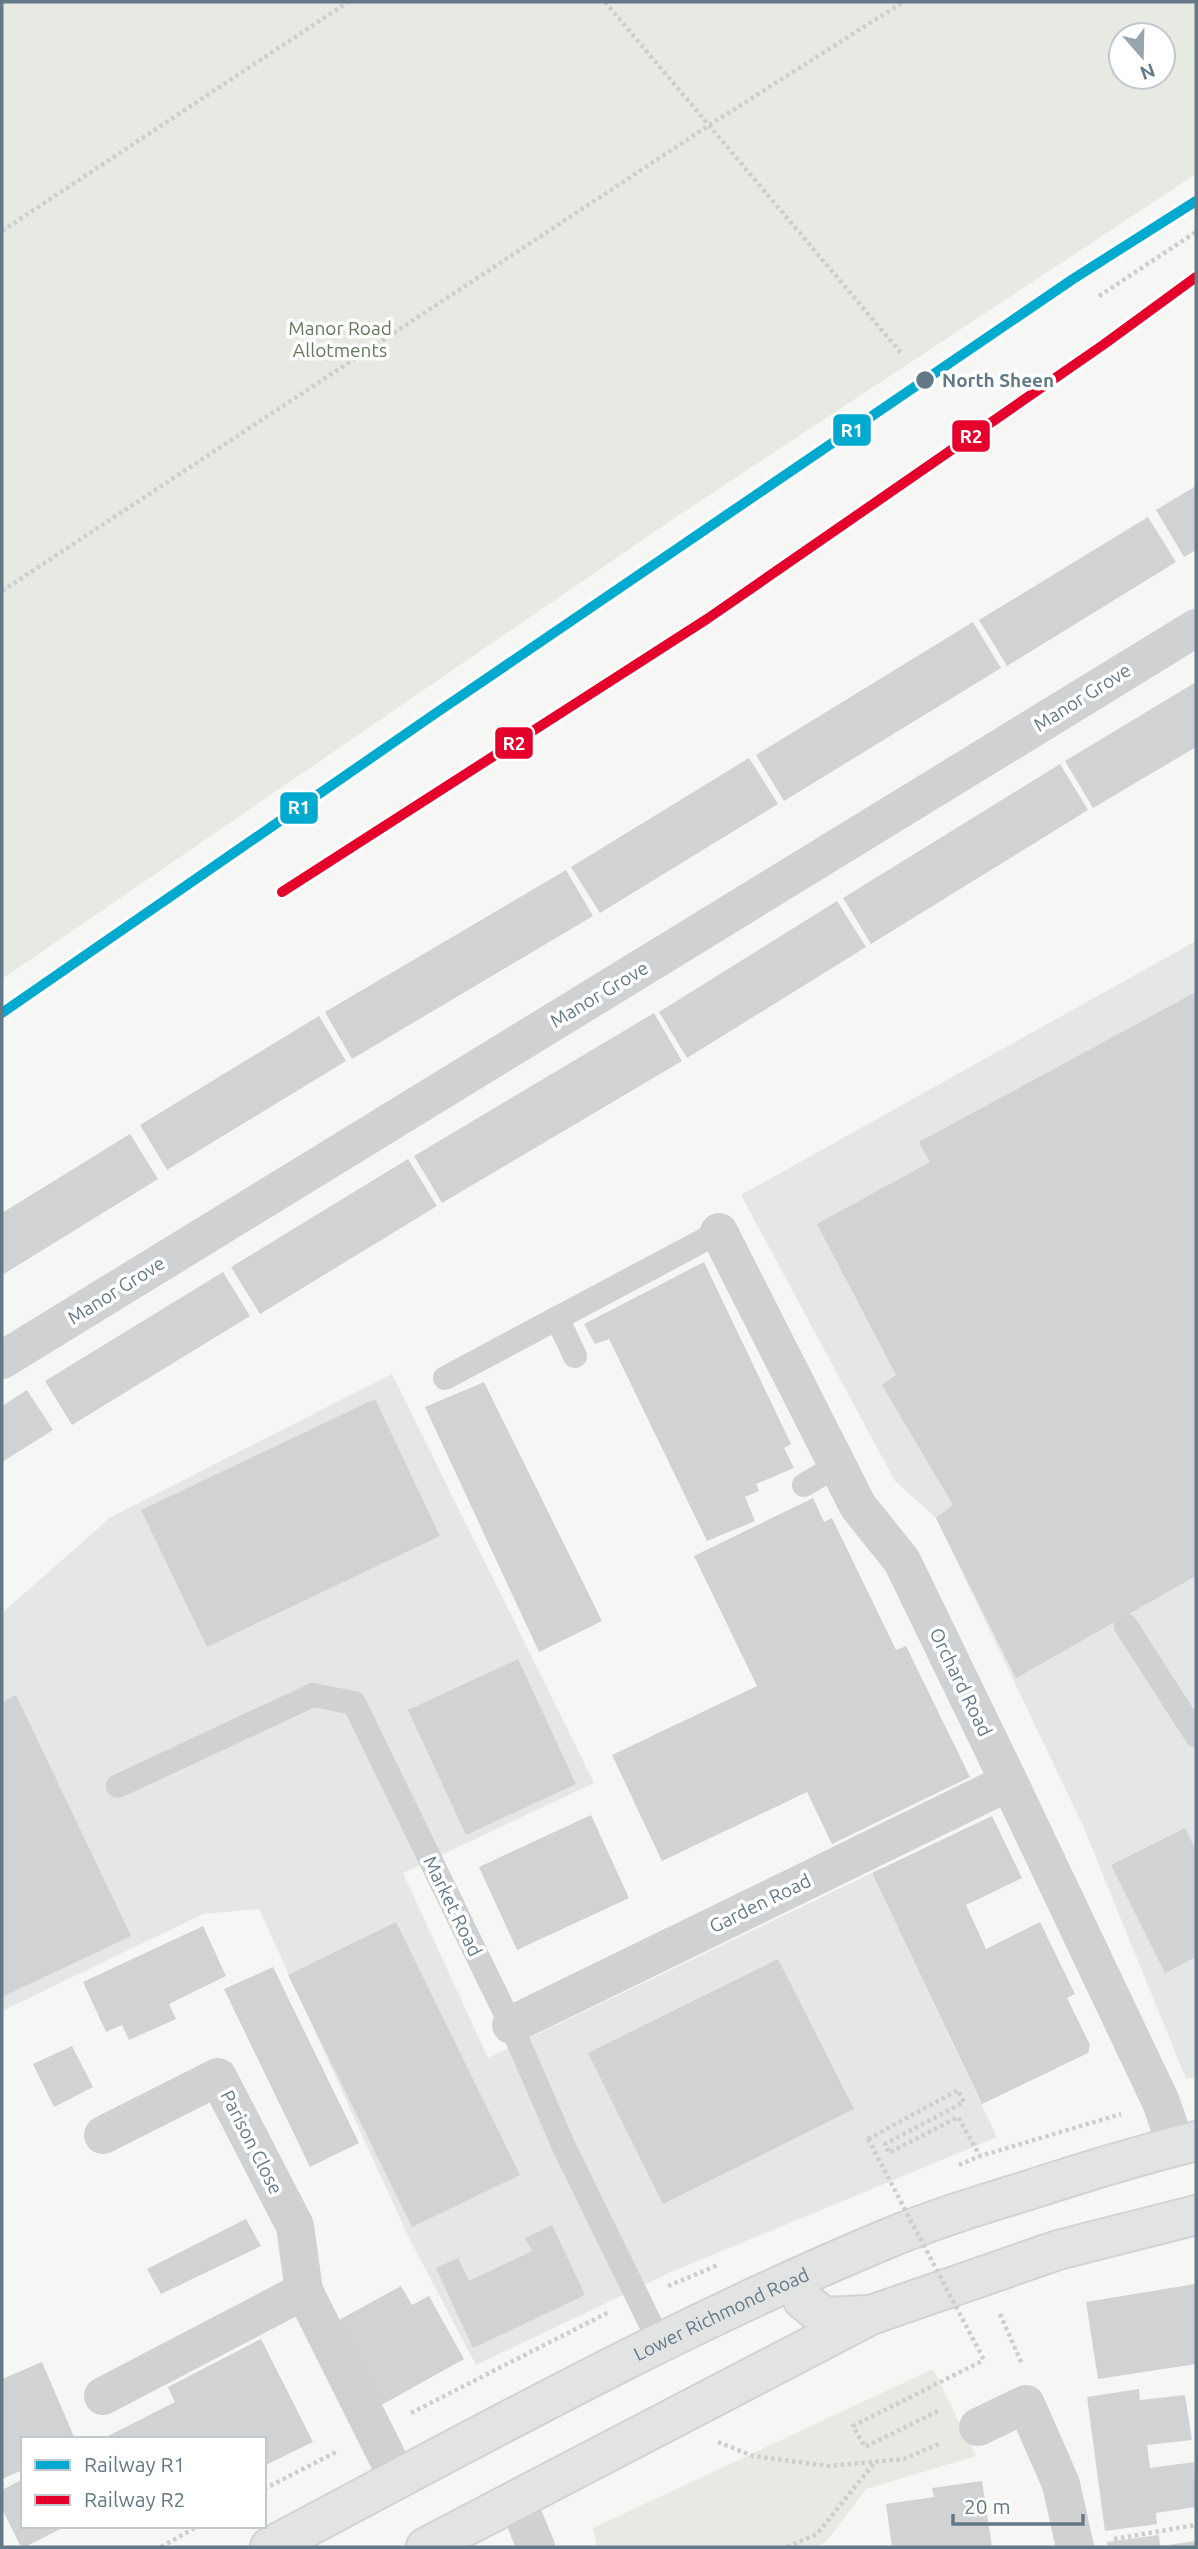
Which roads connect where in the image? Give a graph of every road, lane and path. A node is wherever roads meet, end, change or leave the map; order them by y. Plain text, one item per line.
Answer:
1 (348, 2) edge
2 (605, 2) edge
3 (904, 2) edge
4 (708, 126) junction
5 (2, 231) edge
6 (1196, 232) edge
7 (1099, 296) dead end
8 (901, 353) dead end
9 (2, 591) edge
10 (1196, 628) edge
11 (719, 1232) joint
12 (557, 1318) junction
13 (575, 1356) dead end
14 (2, 1360) edge
15 (445, 1378) dead end
16 (836, 1466) junction
17 (804, 1485) dead end
18 (1126, 1626) dead end
19 (1196, 1735) edge
20 (1009, 1782) junction
21 (118, 1786) dead end
22 (511, 2025) junction
23 (103, 2136) dead end
24 (1186, 2143) edge
25 (980, 2156) dead end
26 (1196, 2215) edge
27 (794, 2279) junction
28 (304, 2291) junction
29 (997, 2307) dead end
30 (871, 2315) junction
31 (660, 2343) junction
32 (1024, 2369) dead end
33 (103, 2396) dead end
34 (938, 2411) dead end
35 (978, 2427) joint
36 (717, 2442) dead end
37 (876, 2461) junction
38 (398, 2479) junction
39 (517, 2501) junction
40 (1196, 2525) edge
41 (194, 2528) edge
42 (161, 2547) edge
43 (270, 2547) edge
44 (426, 2547) edge
45 (537, 2547) edge
46 (787, 2547) edge
47 (1075, 2547) edge

1 - 5 path
2 - 4 path
3 - 4 path
4 - 8 path
4 - 9 path
6 - 7 path
10 - 14 street, Manor Grove
11 - 12 lane
11 - 16 street, Orchard Road
12 - 13 lane
12 - 15 lane
16 - 17 lane
16 - 20 street, Orchard Road
18 - 19 lane
20 - 22 street, Garden Road
20 - 24 street, Orchard Road
21 - 22 lane, Market Road
22 - 31 lane, Market Road
23 - 28 street, Parison Close
24 - 27 highway, Lower Richmond Road
25 - 34 path, bridge
26 - 30 highway
27 - 30 highway
27 - 31 highway, Lower Richmond Road
28 - 33 street
28 - 38 street, Parison Close
29 - 32 path
30 - 39 highway
31 - 38 highway, Lower Richmond Road
35 - 37 path
35 - 47 street
36 - 37 path
37 - 46 path
38 - 43 highway, Lower Richmond Road
39 - 44 highway
39 - 45 street
40 - 47 path
41 - 42 path

